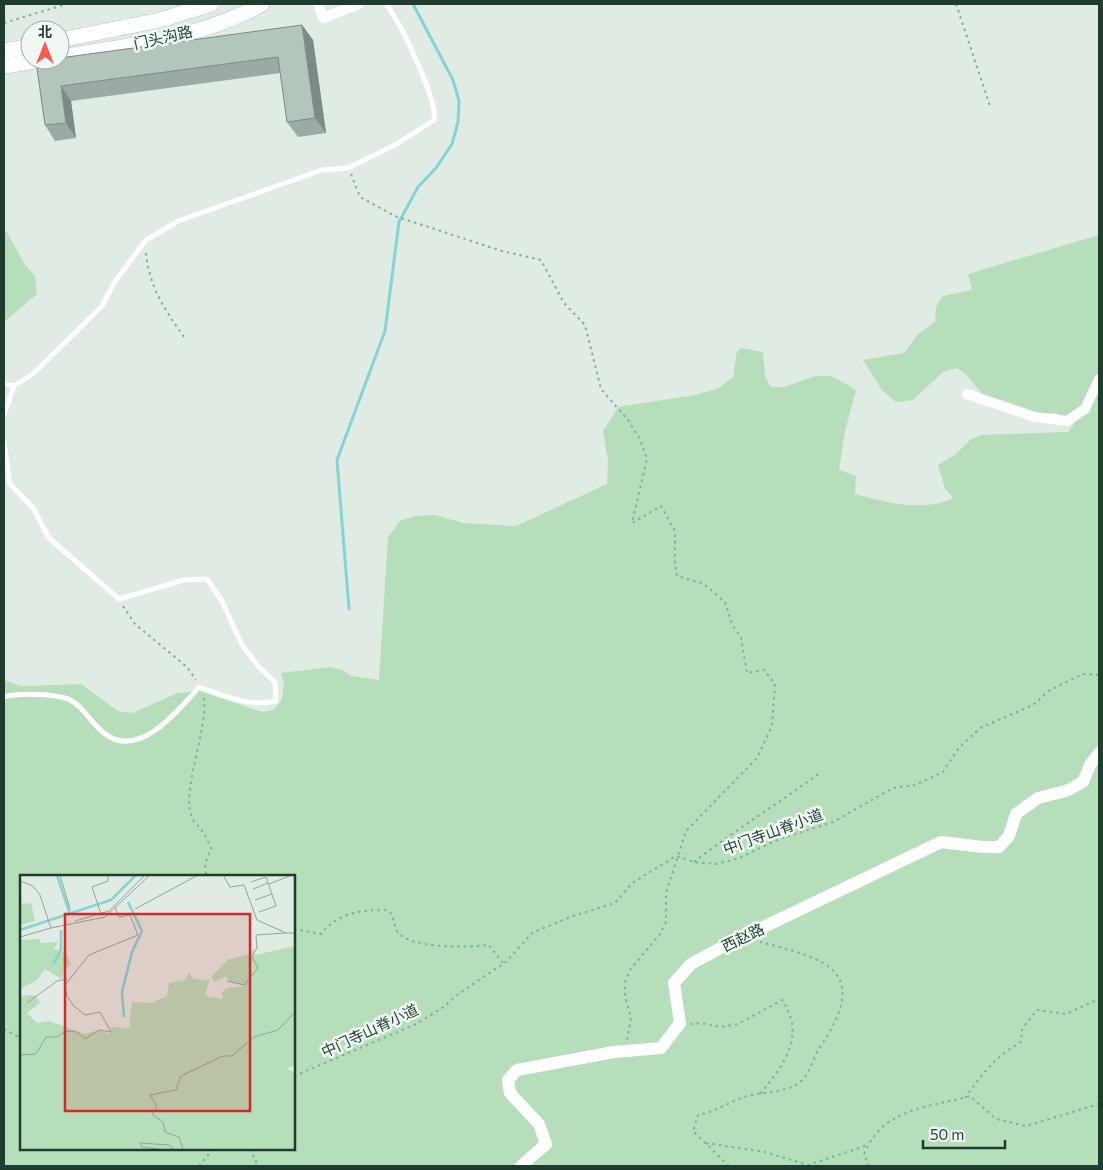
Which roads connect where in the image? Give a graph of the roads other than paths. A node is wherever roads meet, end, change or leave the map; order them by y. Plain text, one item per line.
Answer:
1 (211, 4) edge
2 (262, 4) edge
3 (318, 4) edge
4 (358, 4) edge
5 (386, 4) edge
6 (70, 38) edge
7 (20, 48) edge
8 (4, 51) edge
9 (70, 55) edge
10 (20, 63) edge
11 (4, 66) edge
12 (1099, 379) edge
13 (4, 384) edge
14 (14, 386) junction
15 (967, 394) dead end
16 (4, 416) edge
17 (4, 442) edge
18 (4, 697) edge
19 (1099, 753) edge
20 (521, 1166) edge

1 - 6 main road, 门头沟路
2 - 9 main road, 门头沟路
3 - 4 street
5 - 14 lane
7 - 8 main road
10 - 11 main road
12 - 15 street
13 - 14 lane
14 - 16 lane
17 - 18 lane
19 - 20 street, 西赵路

